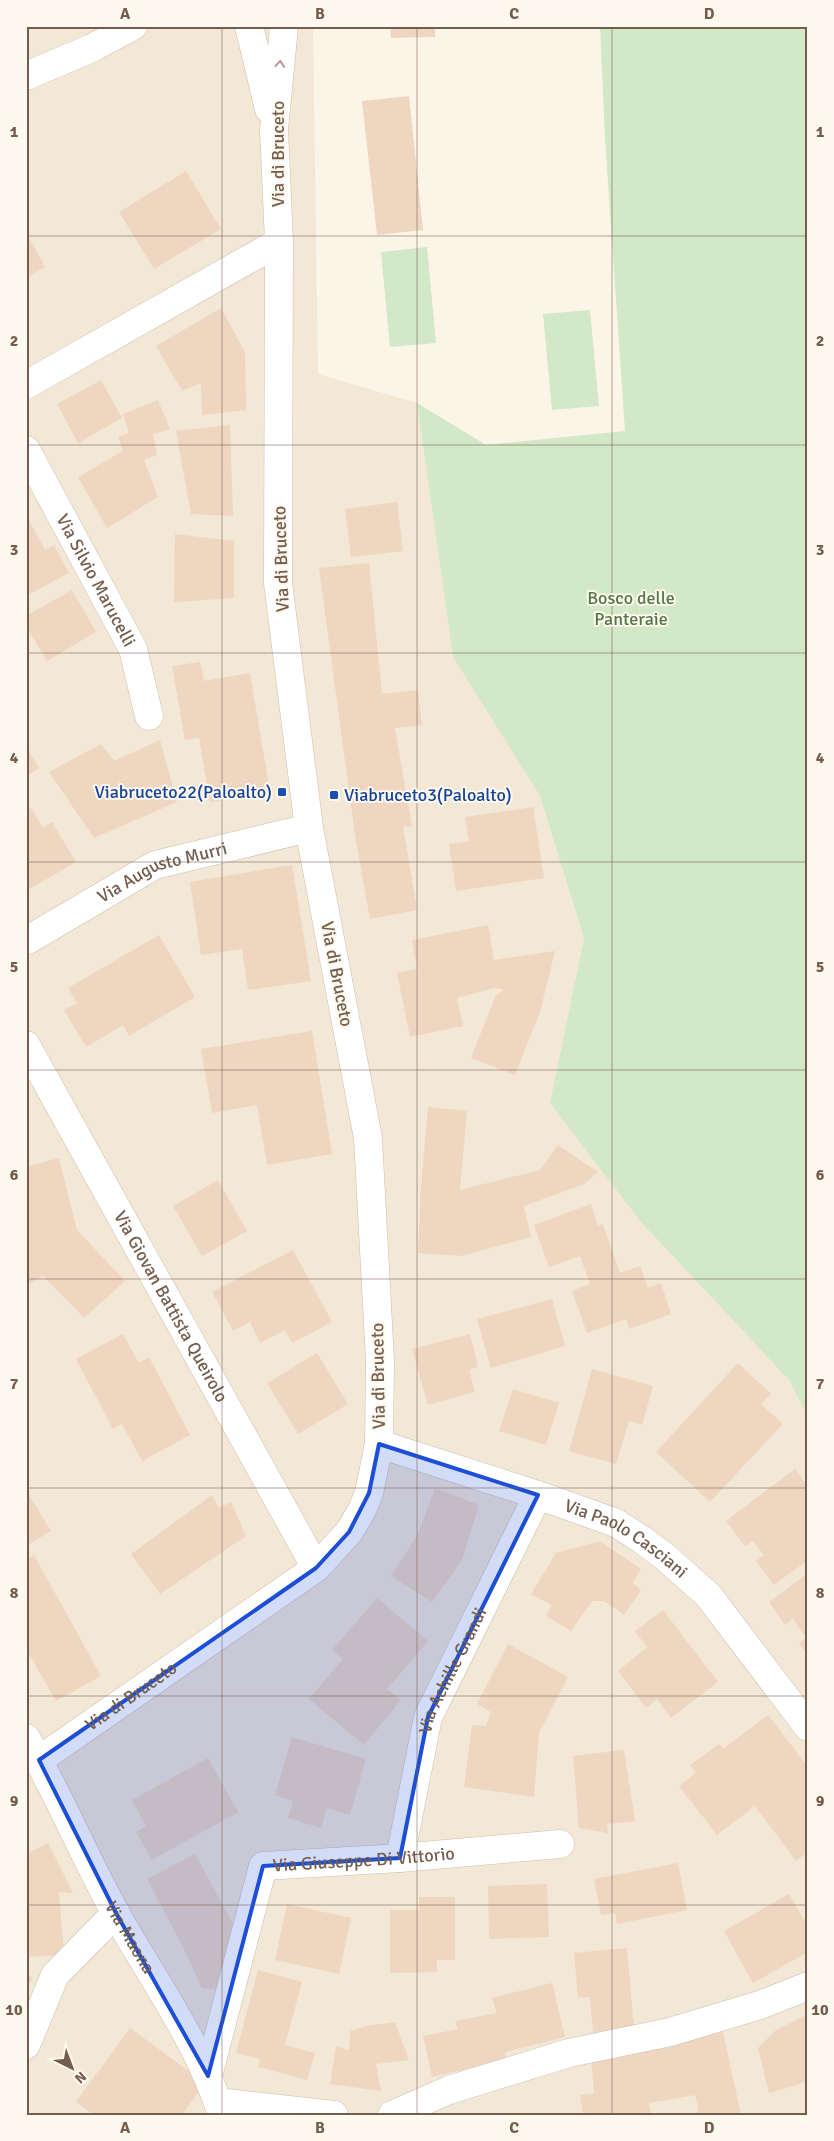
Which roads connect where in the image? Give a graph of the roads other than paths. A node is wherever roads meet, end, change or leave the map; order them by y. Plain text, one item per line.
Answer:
1 (133, 26) edge
2 (249, 26) edge
3 (284, 26) edge
4 (26, 76) edge
5 (274, 130) junction
6 (280, 242) junction
7 (26, 385) edge
8 (26, 450) edge
9 (149, 716) dead end
10 (309, 828) junction
11 (26, 941) edge
12 (26, 1045) edge
13 (379, 1444) junction
14 (538, 1495) junction
15 (316, 1568) junction
16 (808, 1727) edge
17 (32, 1749) edge
18 (560, 1844) dead end
19 (400, 1858) junction
20 (116, 1913) junction
21 (808, 1986) edge
22 (26, 2045) edge
23 (208, 2076) junction
24 (220, 2108) edge
25 (334, 2115) edge
26 (392, 2115) edge

1 - 4 street
2 - 5 street
5 -> 3 street, Via di Bruceto
5 - 6 street, Via di Bruceto
6 - 7 street
6 - 10 street, Via di Bruceto
8 - 9 street, Via Silvio Marucelli
10 - 11 street, Via Augusto Murri
10 - 13 street, Via di Bruceto
12 - 15 street, Via Giovan Battista Queirolo
13 - 14 street, Via Paolo Casciani
13 - 15 street, Via di Bruceto
14 - 16 street, Via Paolo Casciani
14 - 19 street, Via Achille Grandi
15 - 17 street, Via di Bruceto
17 - 20 street, Via Maona
18 - 19 street, Via Giuseppe Di Vittorio
19 - 23 street, Via Giuseppe Di Vittorio
20 - 22 street
20 - 23 street, Via Maona
21 - 26 street
23 - 24 street, Via Maona
24 - 25 street

